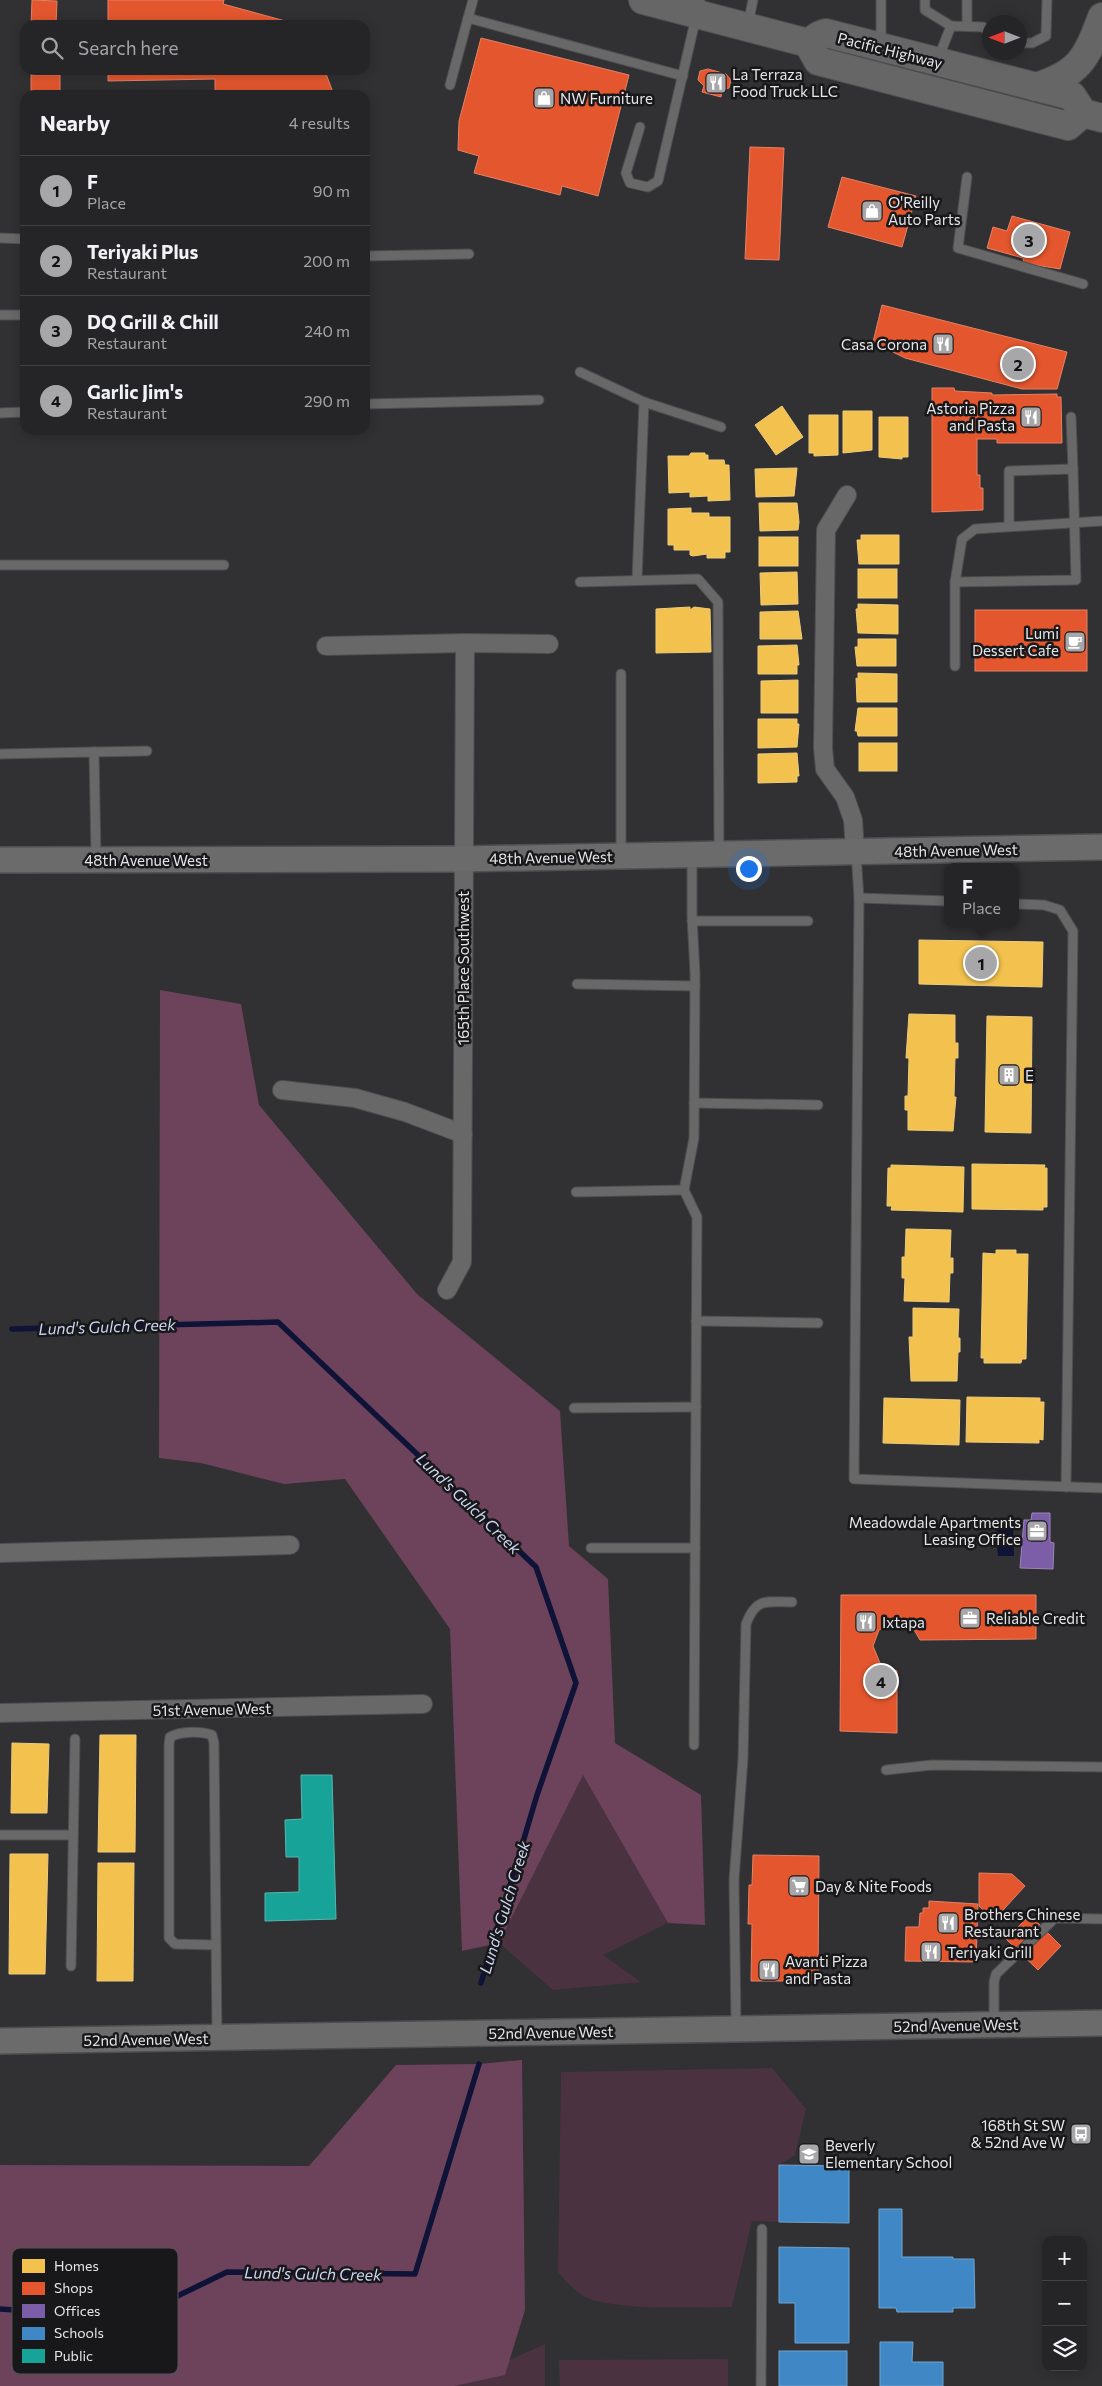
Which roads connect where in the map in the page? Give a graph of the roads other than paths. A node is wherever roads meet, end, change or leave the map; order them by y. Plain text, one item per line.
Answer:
1 (473, 0) edge
2 (643, 0) edge
3 (753, 0) edge
4 (881, 0) edge
5 (925, 0) edge
6 (967, 0) edge
7 (1047, 0) edge
8 (699, 7) edge
9 (468, 18) junction
10 (1102, 18) edge
11 (951, 26) junction
12 (967, 26) junction
13 (748, 27) junction
14 (982, 27) edge
15 (808, 43) junction
16 (1027, 43) edge
17 (881, 48) junction
18 (937, 62) junction
19 (683, 76) junction
20 (450, 85) dead end
21 (1036, 87) junction
22 (1092, 116) edge
23 (640, 127) dead end
24 (967, 177) dead end
25 (0, 238) edge
26 (20, 239) edge
27 (469, 254) dead end
28 (370, 256) edge
29 (1082, 284) dead end
30 (0, 315) edge
31 (20, 315) edge
32 (580, 372) dead end
33 (540, 400) dead end
34 (644, 402) junction
35 (370, 404) edge
36 (20, 412) edge
37 (0, 413) edge
38 (1071, 418) dead end
39 (721, 428) dead end
40 (1073, 469) junction
41 (847, 495) dead end
42 (1074, 521) junction
43 (1102, 521) edge
44 (1009, 526) junction
45 (0, 565) edge
46 (224, 565) dead end
47 (637, 580) junction
48 (580, 582) dead end
49 (955, 582) junction
50 (465, 643) junction
51 (549, 644) dead end
52 (326, 646) dead end
53 (954, 666) dead end
54 (622, 674) dead end
55 (146, 751) dead end
56 (94, 752) junction
57 (0, 754) edge
58 (1102, 847) edge
59 (856, 852) junction
60 (719, 854) junction
61 (692, 855) junction
62 (622, 856) junction
63 (462, 859) junction
64 (0, 860) edge
65 (96, 860) junction
66 (859, 898) junction
67 (944, 901) edge
68 (1019, 904) edge
69 (692, 921) junction
70 (808, 922) dead end
71 (577, 984) dead end
72 (695, 986) junction
73 (282, 1090) dead end
74 (694, 1102) junction
75 (818, 1105) dead end
76 (463, 1134) junction
77 (684, 1190) junction
78 (576, 1192) dead end
79 (447, 1290) dead end
80 (696, 1321) junction
81 (818, 1323) dead end
82 (696, 1406) junction
83 (574, 1408) dead end
84 (1066, 1487) junction
85 (1102, 1488) edge
86 (290, 1545) dead end
87 (591, 1548) dead end
88 (695, 1548) junction
89 (0, 1553) edge
90 (792, 1602) dead end
91 (423, 1704) dead end
92 (0, 1713) edge
93 (75, 1739) dead end
94 (694, 1745) dead end
95 (1102, 1767) edge
96 (886, 1770) dead end
97 (0, 1835) edge
98 (73, 1835) junction
99 (1102, 1919) edge
100 (215, 1945) junction
101 (70, 1966) dead end
102 (1102, 2023) edge
103 (994, 2025) junction
104 (736, 2029) junction
105 (217, 2037) junction
106 (0, 2041) edge
107 (762, 2229) dead end
108 (761, 2386) edge

1 - 9 lane
2 - 8 highway
3 - 13 lane
4 - 17 lane
5 - 11 lane
6 - 12 lane
7 - 16 lane
8 - 13 highway
8 - 19 lane
9 - 19 lane
9 - 20 lane
10 - 21 highway
11 - 12 lane
11 - 18 lane
12 - 14 lane
13 - 15 highway
15 - 17 highway, Pacific Highway
15 - 22 highway
17 - 18 highway, Pacific Highway
18 - 21 highway, Pacific Highway
19 - 23 lane
21 - 22 highway, Pacific Highway
24 - 29 lane
25 - 26 lane
27 - 28 lane
30 - 31 lane
32 - 34 lane
33 - 35 lane
34 - 39 lane
34 - 47 lane
36 - 37 lane
38 - 40 lane
40 - 42 lane
40 - 44 lane
41 - 59 street
42 - 43 lane
42 - 44 lane
42 - 49 lane
44 - 49 lane
45 - 46 lane
47 - 48 lane
47 - 60 lane
49 - 53 lane
50 - 51 street
50 - 52 street
50 - 63 street, 165th Place Southwest
54 - 62 lane
55 - 56 lane
56 - 57 lane
56 - 65 lane
58 - 59 street, 48th Avenue West
59 - 60 street, 48th Avenue West
59 - 66 lane
60 - 61 street, 48th Avenue West
61 - 62 street, 48th Avenue West
61 - 69 lane
62 - 63 street, 48th Avenue West
63 - 65 street, 48th Avenue West
63 - 76 street, 165th Place Southwest
64 - 65 street, 48th Avenue West
66 - 67 lane
66 - 84 lane
68 - 84 lane
69 - 70 lane
69 - 72 lane
71 - 72 lane
72 - 74 lane
73 - 76 street
74 - 75 lane
74 - 77 lane
76 - 79 street, 165th Place Southwest
77 - 78 lane
77 - 80 lane
80 - 81 lane
80 - 82 lane
82 - 83 lane
82 - 88 lane
84 - 85 lane
86 - 89 street
87 - 88 lane
88 - 94 lane
90 - 104 lane
91 - 92 street, 51st Avenue West
93 - 98 lane
95 - 96 lane
97 - 98 lane
98 - 101 lane
99 - 103 lane
100 - 100 lane
100 - 105 lane
102 - 103 street, 52nd Avenue West
103 - 104 street, 52nd Avenue West
104 - 105 street, 52nd Avenue West
105 - 106 street, 52nd Avenue West
107 - 108 lane

